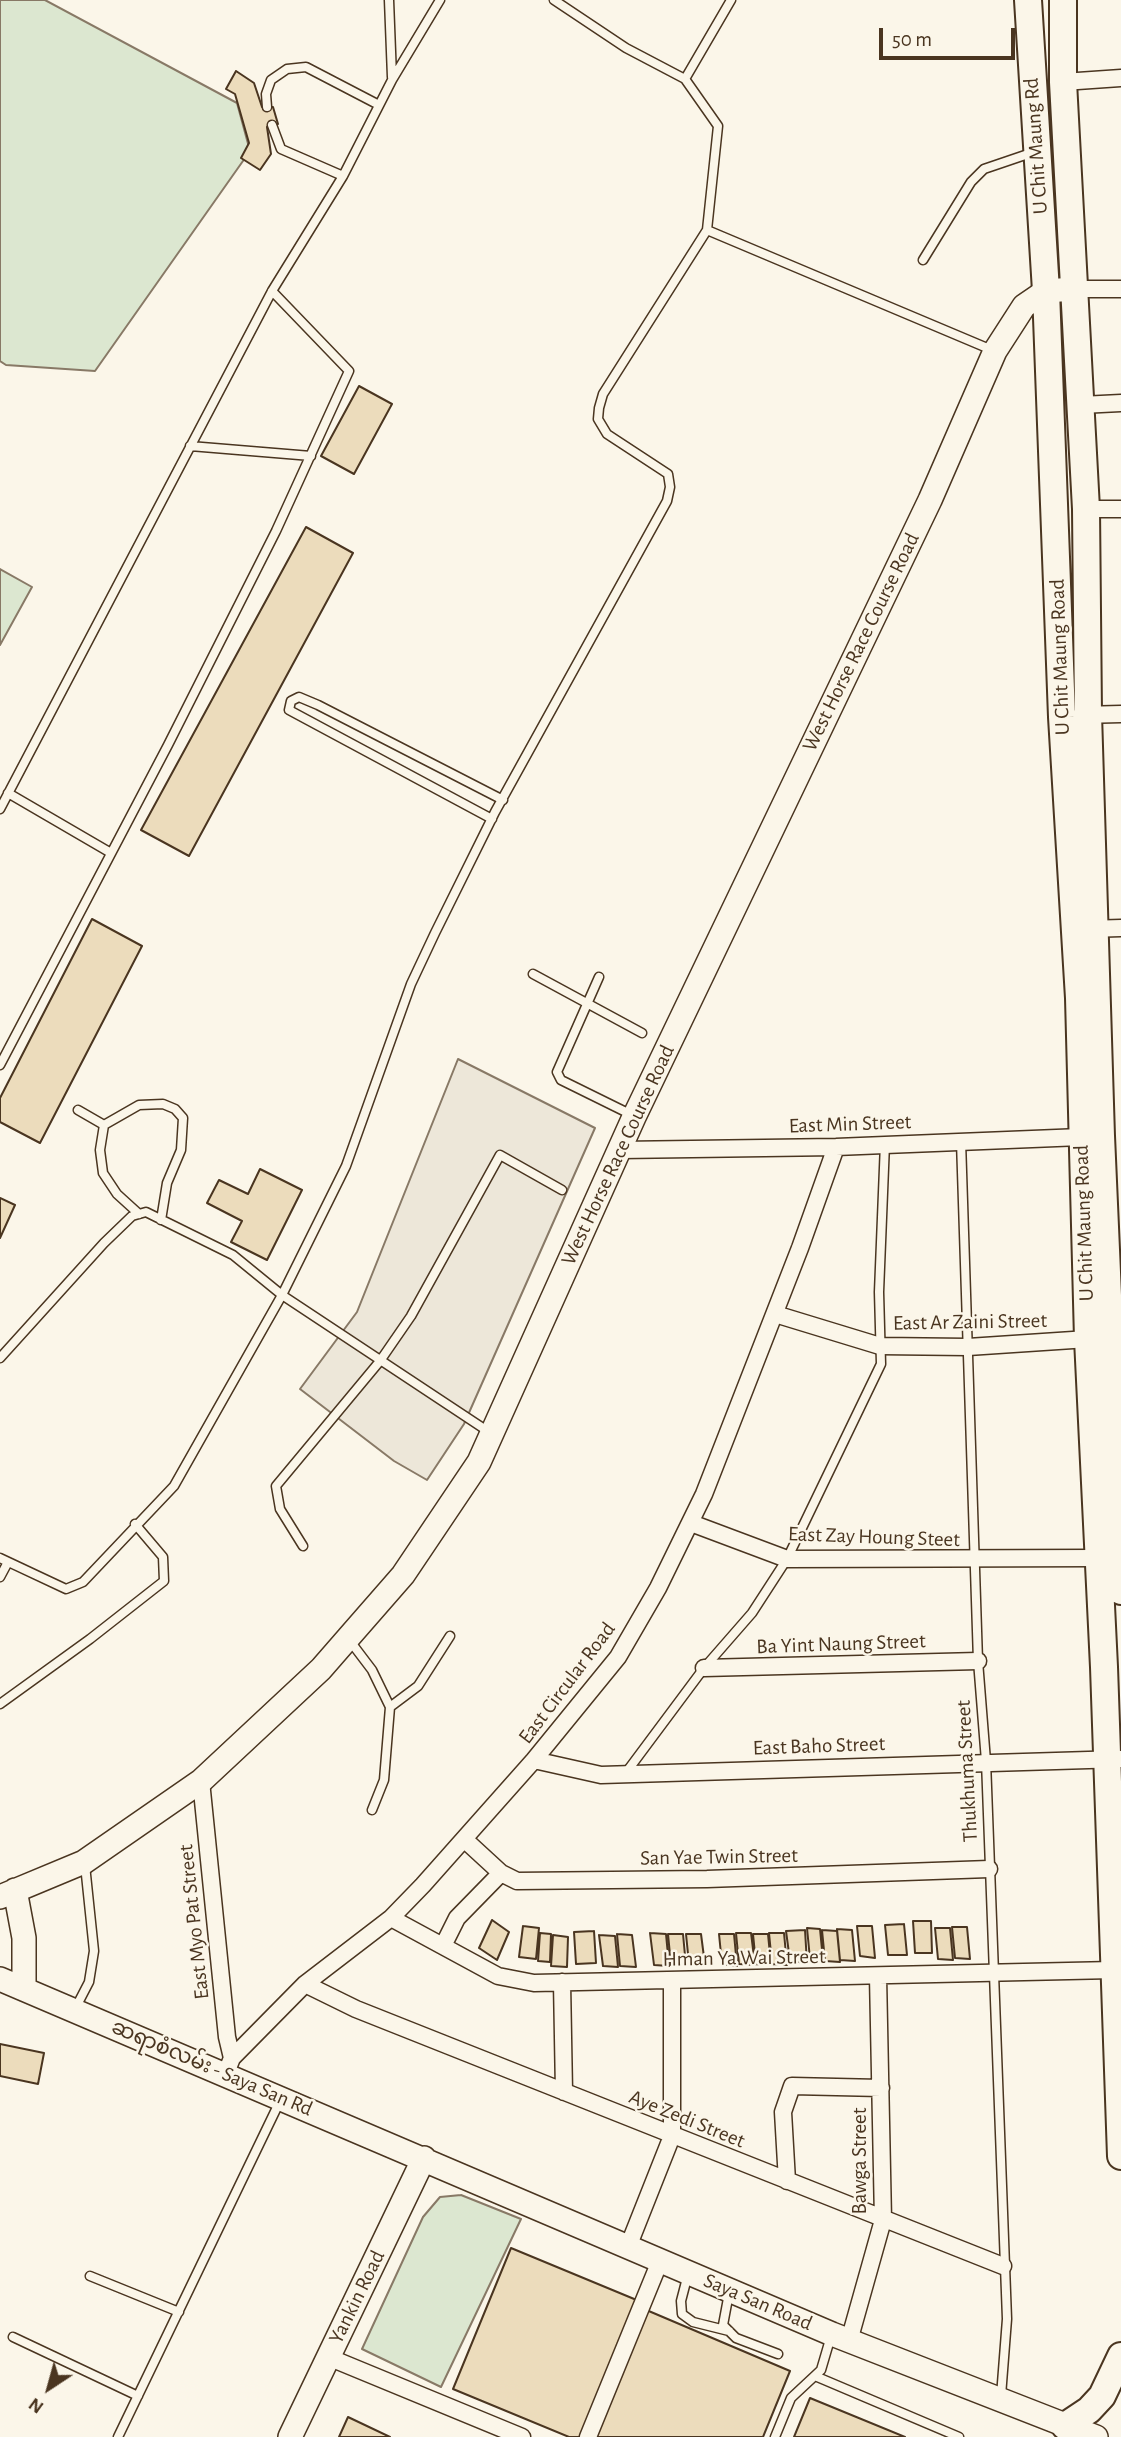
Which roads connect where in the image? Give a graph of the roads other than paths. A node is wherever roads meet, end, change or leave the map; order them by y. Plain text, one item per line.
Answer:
1 (389, 0) edge
2 (440, 0) edge
3 (554, 0) edge
4 (731, 0) edge
5 (1028, 0) edge
6 (1063, 0) edge
7 (1121, 78) edge
8 (392, 79) junction
9 (685, 79) junction
10 (1063, 82) junction
11 (379, 105) junction
12 (267, 107) dead end
13 (272, 125) dead end
14 (1037, 151) junction
15 (343, 176) junction
16 (707, 230) junction
17 (923, 260) dead end
18 (1074, 289) junction
19 (1121, 289) edge
20 (272, 291) junction
21 (1046, 291) junction
22 (995, 351) junction
23 (1121, 403) edge
24 (1081, 405) junction
25 (190, 446) junction
26 (311, 456) junction
27 (1086, 509) junction
28 (1121, 509) edge
29 (1121, 714) edge
30 (1075, 715) junction
31 (8, 793) junction
32 (503, 800) junction
33 (0, 808) edge
34 (492, 819) junction
35 (111, 853) junction
36 (1121, 928) edge
37 (1085, 929) junction
38 (533, 974) dead end
39 (599, 976) dead end
40 (586, 1003) junction
41 (642, 1033) dead end
42 (0, 1065) edge
43 (78, 1110) dead end
44 (634, 1117) junction
45 (104, 1125) junction
46 (1101, 1136) edge
47 (961, 1141) junction
48 (885, 1143) junction
49 (836, 1147) junction
50 (620, 1150) junction
51 (562, 1190) dead end
52 (139, 1214) junction
53 (161, 1220) junction
54 (282, 1295) junction
55 (775, 1314) junction
56 (1106, 1339) edge
57 (880, 1346) junction
58 (968, 1347) junction
59 (0, 1358) edge
60 (380, 1361) junction
61 (491, 1433) junction
62 (691, 1523) junction
63 (135, 1524) junction
64 (303, 1546) dead end
65 (1112, 1556) edge
66 (787, 1559) junction
67 (4, 1560) edge
68 (977, 1561) junction
69 (0, 1577) edge
70 (1121, 1591) edge
71 (450, 1636) dead end
72 (348, 1638) junction
73 (978, 1661) junction
74 (704, 1668) junction
75 (0, 1704) edge
76 (390, 1707) junction
77 (1114, 1759) edge
78 (534, 1760) junction
79 (986, 1761) junction
80 (625, 1774) junction
81 (201, 1780) junction
82 (372, 1810) dead end
83 (464, 1839) junction
84 (84, 1862) junction
85 (989, 1869) junction
86 (501, 1873) junction
87 (8, 1894) edge
88 (391, 1918) junction
89 (443, 1946) junction
90 (1113, 1970) junction
91 (993, 1973) junction
92 (878, 1976) junction
93 (0, 1979) edge
94 (672, 1980) junction
95 (562, 1982) junction
96 (305, 1984) junction
97 (24, 1989) junction
98 (74, 2010) junction
99 (229, 2066) junction
100 (881, 2088) junction
101 (564, 2092) junction
102 (282, 2098) junction
103 (673, 2136) junction
104 (1121, 2156) edge
105 (424, 2158) junction
106 (787, 2181) junction
107 (883, 2220) junction
108 (628, 2247) junction
109 (660, 2261) junction
110 (1003, 2266) junction
111 (689, 2273) junction
112 (90, 2276) dead end
113 (730, 2290) junction
114 (179, 2312) junction
115 (729, 2331) junction
116 (13, 2337) dead end
117 (840, 2337) junction
118 (778, 2354) dead end
119 (1121, 2356) edge
120 (328, 2357) junction
121 (815, 2376) junction
122 (138, 2396) junction
123 (1000, 2399) junction
124 (1073, 2431) edge
125 (118, 2437) edge
126 (290, 2437) edge
127 (522, 2437) edge
128 (587, 2437) edge
129 (775, 2437) edge
130 (959, 2437) edge
131 (1096, 2437) edge

1 - 8 lane
2 - 8 lane
3 - 9 lane
4 - 9 lane
5 - 14 main road, U Chit Maung Rd
6 - 10 main road, U Chit Maung Road
7 - 10 street
8 - 11 lane
9 - 16 lane
10 - 18 main road, U Chit Maung Road
11 - 12 lane
11 - 15 lane
13 - 15 lane
14 - 17 lane
14 - 21 main road, U Chit Maung Rd
15 - 20 lane
16 - 22 lane
16 - 32 lane
18 - 19 street
18 - 21 street
18 - 24 main road, U Chit Maung Road
20 - 25 lane
20 - 26 lane
21 - 22 street, West Horse Race Course Road
21 - 30 main road, U Chit Maung Road
22 - 44 street, West Horse Race Course Road
23 - 24 street
24 - 27 main road, U Chit Maung Road
25 - 26 lane
25 - 31 lane
26 - 35 lane
27 - 28 street
27 - 30 main road, U Chit Maung Road
29 - 30 street
30 - 37 main road, U Chit Maung Road
31 - 33 lane
31 - 35 lane
32 - 34 lane
32 - 34 lane
34 - 54 lane
35 - 42 lane
36 - 37 street
37 - 46 main road, U Chit Maung Road
38 - 40 lane
39 - 40 lane
40 - 41 lane
40 - 44 lane
43 - 45 lane
44 - 50 street, West Horse Race Course Road
45 - 52 lane
45 - 53 lane
46 - 47 street, East Min Street
46 - 56 main road, U Chit Maung Road
47 - 48 street, East Min Street
47 - 58 lane, Thukhuma Street
48 - 49 street, East Min Street
48 - 57 lane
49 - 50 street, East Min Street
49 - 55 street, East Circular Road
50 - 61 street, West Horse Race Course Road
51 - 60 lane
52 - 53 lane
52 - 59 lane
53 - 54 lane
54 - 60 lane
54 - 63 lane
55 - 57 street, East Ar Zaini Street
55 - 62 street, East Circular Road
56 - 58 street, East Ar Zaini Street
56 - 65 main road, U Chit Maung Road
57 - 58 street, East Ar Zaini Street
57 - 66 lane
58 - 68 lane, Thukhuma Street
60 - 61 lane
60 - 64 lane
61 - 72 street, West Horse Race Course Road
62 - 66 street, East Zay Houng Steet
62 - 78 street, East Circular Road
63 - 67 lane
63 - 75 lane
65 - 68 street, East Zay Houng Steet
65 - 70 main road, U Chit Maung Road
65 - 77 main road, U Chit Maung Road
66 - 68 street, East Zay Houng Steet
66 - 74 lane
67 - 69 lane
68 - 73 lane, Thukhuma Street
71 - 76 lane
72 - 76 lane
72 - 81 street, West Horse Race Course Road
73 - 74 street, Ba Yint Naung Street
73 - 79 lane, Thukhuma Street
74 - 80 lane
76 - 82 lane
77 - 79 street, East Baho Street
77 - 90 main road, U Chit Maung Road
78 - 80 street, East Baho Street
78 - 83 street, East Circular Road
79 - 80 street, East Baho Street
79 - 85 lane, Thukhuma Street
81 - 84 street, West Horse Race Course Road
81 - 99 street, East Myo Pat Street
83 - 86 street, San Yae Twin Street
83 - 88 street, East Circular Road
84 - 87 street, West Horse Race Course Road
84 - 98 lane
85 - 86 street, San Yae Twin Street
85 - 91 lane, Thukhuma Street
86 - 89 street
87 - 97 street
88 - 89 street, Hman Ya Wai Street
88 - 96 street, East Circular Road
89 - 95 street, Hman Ya Wai Street
90 - 91 street, Hman Ya Wai Street
90 - 104 main road, U Chit Maung Road
91 - 92 street, Hman Ya Wai Street
91 - 110 lane, Thukhuma Street
92 - 94 street, Hman Ya Wai Street
92 - 100 street, Bawga Street
93 - 97 street, ဆရာစံလမ်း - Saya San Rd
94 - 95 street, Hman Ya Wai Street
94 - 103 street
95 - 101 street
96 - 99 street, East Circular Road
96 - 101 street, Aye Zedi Street
97 - 98 street, ဆရာစံလမ်း - Saya San Rd
98 - 99 street, ဆရာစံလမ်း - Saya San Rd
99 - 102 street, ဆရာစံလမ်း - Saya San Rd
100 - 106 street
100 - 107 street, Bawga Street
101 - 103 street, Aye Zedi Street
102 - 105 street, ဆရာစံလမ်း - Saya San Rd
102 - 114 lane
103 - 106 street, Aye Zedi Street
103 - 108 street
105 - 108 street, Saya San Road
105 - 120 street, Yankin Road
106 - 107 street, Aye Zedi Street
107 - 110 street, Aye Zedi Street
107 - 117 street, Bawga Street
108 - 109 street, Saya San Road
109 - 111 street, Saya San Road
109 - 128 street
110 - 123 lane, Thukhuma Street
111 - 113 street, Saya San Road
111 - 115 lane
112 - 114 lane
113 - 115 lane
113 - 117 street, Saya San Road
114 - 122 lane
115 - 118 lane
116 - 122 lane
117 - 121 lane
117 - 123 street, Saya San Road
119 - 124 main road
120 - 126 street, Yankin Road
120 - 127 street
121 - 129 lane
121 - 130 lane
122 - 125 lane
123 - 124 street, Saya San Road
124 - 131 street, Saya San Road

